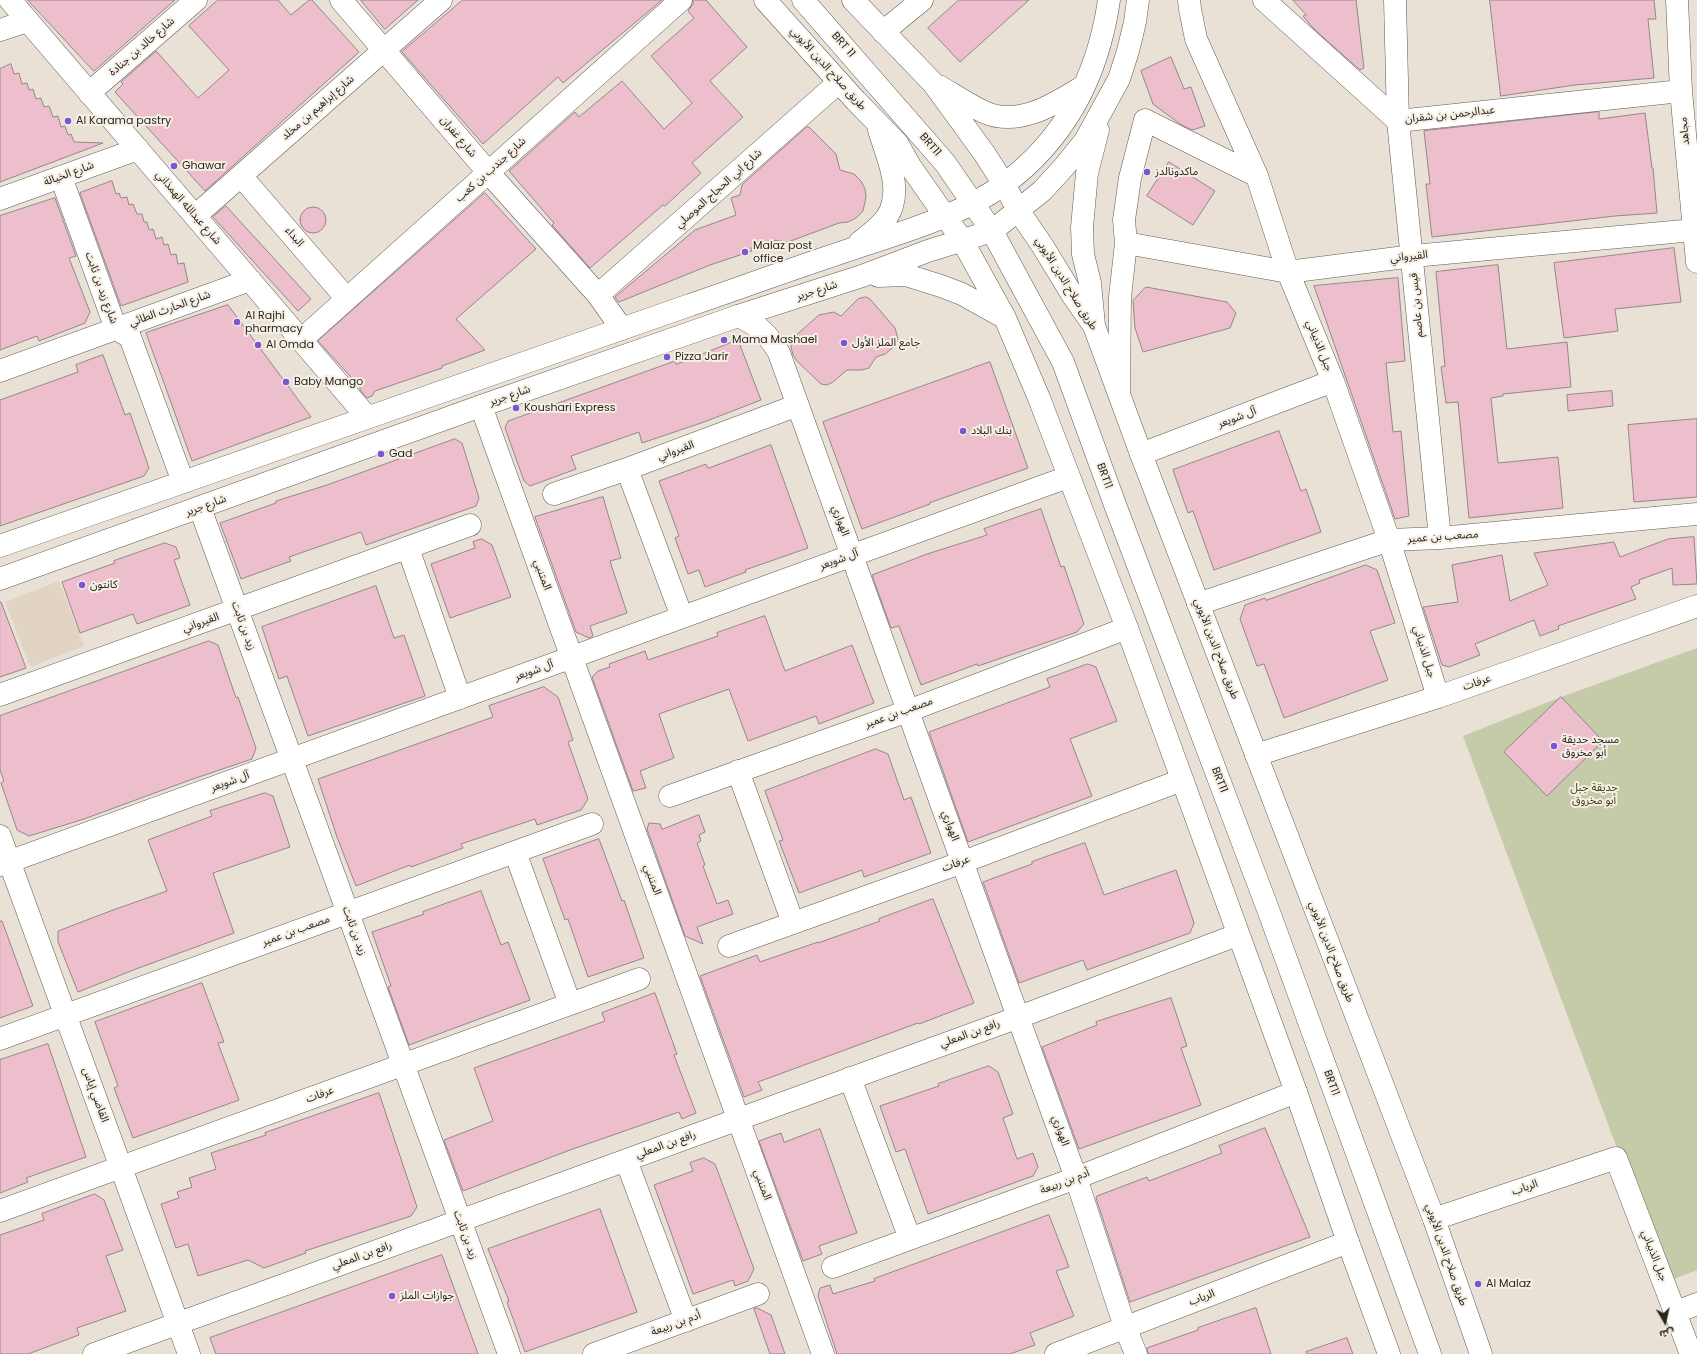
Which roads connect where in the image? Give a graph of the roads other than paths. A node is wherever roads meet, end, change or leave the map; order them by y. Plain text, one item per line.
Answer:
1 (10, 0) edge
2 (196, 0) edge
3 (341, 0) edge
4 (441, 0) edge
5 (681, 0) edge
6 (765, 0) edge
7 (803, 0) edge
8 (853, 0) edge
9 (922, 0) edge
10 (1109, 0) edge
11 (1138, 0) edge
12 (1189, 0) edge
13 (1264, 0) edge
14 (1395, 0) edge
15 (1677, 0) edge
16 (27, 21) junction
17 (0, 30) edge
18 (883, 32) junction
19 (384, 50) junction
20 (839, 82) junction
21 (933, 83) junction
22 (1085, 85) junction
23 (882, 90) joint
24 (1681, 90) junction
25 (89, 93) junction
26 (1102, 112) junction
27 (876, 121) junction
28 (1398, 121) junction
29 (138, 149) junction
30 (488, 172) junction
31 (241, 176) junction
32 (1257, 176) junction
33 (61, 177) junction
34 (1004, 184) junction
35 (0, 199) edge
36 (1018, 210) junction
37 (946, 215) junction
38 (195, 216) junction
39 (983, 217) junction
40 (1694, 230) junction
41 (962, 240) junction
42 (1126, 243) junction
43 (853, 248) junction
44 (1413, 256) junction
45 (1697, 262) edge
46 (1288, 272) junction
47 (862, 276) junction
48 (250, 280) junction
49 (598, 295) junction
50 (347, 299) junction
51 (738, 316) junction
52 (1005, 318) junction
53 (1094, 326) junction
54 (116, 329) junction
55 (622, 329) junction
56 (301, 340) junction
57 (0, 371) edge
58 (1333, 381) junction
59 (1119, 391) junction
60 (798, 405) junction
61 (481, 406) junction
62 (367, 417) junction
63 (1141, 454) junction
64 (628, 469) junction
65 (1068, 477) junction
66 (183, 482) junction
67 (554, 494) dead end
68 (200, 508) junction
69 (1697, 514) edge
70 (470, 525) dead end
71 (1440, 538) junction
72 (1389, 540) junction
73 (0, 546) edge
74 (408, 548) junction
75 (852, 555) junction
76 (0, 579) edge
77 (1198, 604) junction
78 (1697, 606) edge
79 (237, 610) junction
80 (682, 617) junction
81 (1126, 628) junction
82 (572, 657) junction
83 (0, 695) edge
84 (1438, 696) junction
85 (460, 698) junction
86 (908, 711) junction
87 (1256, 755) junction
88 (292, 759) junction
89 (738, 771) junction
90 (1182, 780) junction
91 (670, 796) dead end
92 (592, 824) dead end
93 (0, 836) edge
94 (515, 852) junction
95 (963, 862) junction
96 (5, 863) edge
97 (348, 912) junction
98 (793, 923) junction
99 (1237, 935) junction
100 (729, 946) dead end
101 (639, 979) dead end
102 (570, 1004) junction
103 (66, 1015) junction
104 (1019, 1017) junction
105 (0, 1039) edge
106 (403, 1065) junction
107 (850, 1078) junction
108 (1296, 1092) junction
109 (738, 1119) junction
110 (1616, 1158) joint
111 (626, 1160) junction
112 (121, 1167) junction
113 (1076, 1178) junction
114 (0, 1211) edge
115 (1434, 1219) junction
116 (460, 1220) junction
117 (910, 1239) junction
118 (1348, 1242) junction
119 (833, 1267) dead end
120 (758, 1294) dead end
121 (1697, 1304) edge
122 (1676, 1312) junction
123 (686, 1320) junction
124 (178, 1323) junction
125 (1125, 1327) junction
126 (94, 1354) edge
127 (189, 1354) edge
128 (509, 1354) edge
129 (594, 1354) edge
130 (823, 1354) edge
131 (1056, 1354) edge
132 (1136, 1354) edge
133 (1389, 1354) edge
134 (1430, 1354) edge
135 (1481, 1354) edge
136 (1691, 1354) edge

1 - 16 street, شارع عبدالله الهمذاني
2 - 25 street, شارع خالد بن جنادة
3 - 19 street, شارع غفران
4 - 19 street, شارع إبراهيم بن مخلد
5 - 30 street, شارع جندب بن كعب
6 - 20 street, طريق صلاح الدين الأيوبي
7 - 23 street, BRT 11
8 - 18 street, طريق صلاح الدين الأيوبي
9 - 18 street
10 - 22 street
11 - 26 street
12 - 32 street, جبل الذبياني
13 - 28 street, عبدالرحمن بن شقران
14 - 28 street, قيس بن عاصم
15 - 24 street, مجاهد
16 - 17 street
16 - 25 street, شارع عبدالله الهمذاني
18 - 21 street, طريق صلاح الدين الأيوبي
19 - 30 street, شارع غفران
19 - 31 street, شارع إبراهيم بن مخلد
20 - 27 street, طريق صلاح الدين الأيوبي
20 - 49 street, شارع ابي الحجاج الموصلي
21 - 22 street
21 - 34 street, طريق صلاح الدين الأيوبي
22 - 34 street
23 - 39 street, BRT11
24 - 28 street, عبدالرحمن بن شقران
24 - 40 street, مجاهد
25 - 29 street, شارع عبدالله الهمذاني
26 - 36 street, شارع جرير
26 - 53 street
27 - 37 street, طريق صلاح الدين الأيوبي
27 - 43 street
28 - 44 street, قيس بن عاصم
29 - 33 street, شارع الخيالة
29 - 38 street, شارع عبدالله الهمذاني
30 - 49 street, شارع غفران
30 - 50 street, شارع جندب بن كعب
31 - 38 street, شارع إبراهيم بن مخلد
31 - 50 street, البداء
32 - 42 street
32 - 46 street, جبل الذبياني
33 - 35 street, شارع الخيالة
33 - 54 street, شارع زيد بن ثابت
34 - 36 street, طريق صلاح الدين الأيوبي
34 - 39 street
36 - 39 street, شارع جرير
36 - 53 street, طريق صلاح الدين الأيوبي
37 - 39 street
37 - 41 street, طريق صلاح الدين الأيوبي
37 - 43 street
38 - 48 street, شارع عبدالله الهمذاني
39 - 41 street, شارع جرير
39 - 134 street, BRT11
40 - 44 street, القيرواني
40 - 45 street, مجاهد
41 - 47 street, شارع جرير
41 - 52 street, طريق صلاح الدين الأيوبي
42 - 46 street, القيرواني
42 - 59 street
43 - 55 street
44 - 46 street, القيرواني
44 - 71 street, قيس بن عاصم
46 - 58 street, جبل الذبياني
47 - 51 street, شارع جرير
47 - 52 street
48 - 54 street, شارع الحارث الطائي
48 - 56 street, شارع عبدالله الهمذاني
49 - 55 street, شارع غفران
50 - 56 street, شارع جندب بن كعب
51 - 60 street, الهواري
51 - 61 street, شارع جرير
52 - 65 street, طريق صلاح الدين الأيوبي
53 - 59 street, طريق صلاح الدين الأيوبي
54 - 57 street, شارع الحارث الطائي
54 - 66 street, شارع زيد بن ثابت
55 - 62 street
56 - 62 street, شارع عبدالله الهمذاني
58 - 63 street, آل شويعر
58 - 72 street, جبل الذبياني
59 - 63 street, طريق صلاح الدين الأيوبي
60 - 64 street, القيرواني
60 - 75 street, الهواري
61 - 68 street, شارع جرير
61 - 82 street, المتنبي
62 - 66 street
63 - 77 street, طريق صلاح الدين الأيوبي
64 - 67 street, القيرواني
64 - 80 street
65 - 75 street, آل شويعر
65 - 81 street, طريق صلاح الدين الأيوبي
66 - 73 street
68 - 76 street, شارع جرير
68 - 79 street, زيد بن ثابت
69 - 71 street, مصعب بن عمير
70 - 74 street, القيرواني
71 - 72 street, مصعب بن عمير
72 - 77 street, مصعب بن عمير
72 - 84 street, جبل الذبياني
74 - 79 street, القيرواني
74 - 85 street
75 - 80 street, آل شويعر
75 - 86 street, الهواري
77 - 87 street, طريق صلاح الدين الأيوبي
78 - 84 street, عرفات
79 - 83 street, القيرواني
79 - 88 street, زيد بن ثابت
80 - 82 street, آل شويعر
81 - 86 street, مصعب بن عمير
81 - 90 street, طريق صلاح الدين الأيوبي
82 - 85 street, آل شويعر
82 - 109 street, المتنبي
84 - 87 street, عرفات
85 - 88 street, آل شويعر
86 - 89 street, مصعب بن عمير
86 - 95 street, الهواري
87 - 115 street, طريق صلاح الدين الأيوبي
88 - 96 street, آل شويعر
88 - 97 street, زيد بن ثابت
89 - 91 street, مصعب بن عمير
89 - 98 street
90 - 95 street, عرفات
90 - 99 street, طريق صلاح الدين الأيوبي
92 - 94 street, مصعب بن عمير
93 - 96 street, القاضي إياس
94 - 97 street, مصعب بن عمير
94 - 102 street
95 - 98 street, عرفات
95 - 104 street, الهواري
96 - 103 street, القاضي إياس
97 - 103 street, مصعب بن عمير
97 - 106 street, زيد بن ثابت
98 - 100 street, عرفات
99 - 104 street, رافع بن المعلي
99 - 108 street, طريق صلاح الدين الأيوبي
101 - 102 street, عرفات
102 - 106 street, عرفات
103 - 105 street, مصعب بن عمير
103 - 112 street, القاضي إياس
104 - 107 street, رافع بن المعلي
104 - 113 street, الهواري
106 - 112 street, عرفات
106 - 116 street, زيد بن ثابت
107 - 109 street, رافع بن المعلي
107 - 117 street
108 - 113 street, أدم بن ربيعة
108 - 118 street, طريق صلاح الدين الأيوبي
109 - 111 street, رافع بن المعلي
109 - 130 street, المتنبي
110 - 115 street, الرباب
110 - 122 street, جبل الذبياني
111 - 116 street, رافع بن المعلي
111 - 123 street
112 - 114 street, عرفات
112 - 124 street, القاضي إياس
113 - 117 street, أدم بن ربيعة
113 - 125 street, الهواري
115 - 135 street, طريق صلاح الدين الأيوبي
116 - 124 street, رافع بن المعلي
116 - 128 street, زيد بن ثابت
117 - 119 street, أدم بن ربيعة
118 - 125 street, الرباب
118 - 133 street, طريق صلاح الدين الأيوبي
120 - 123 street, أدم بن ربيعة
121 - 122 street
122 - 136 street, جبل الذبياني
123 - 129 street, أدم بن ربيعة
124 - 126 street, رافع بن المعلي
124 - 127 street, القاضي إياس
125 - 131 street, الرباب
125 - 132 street, الهواري

